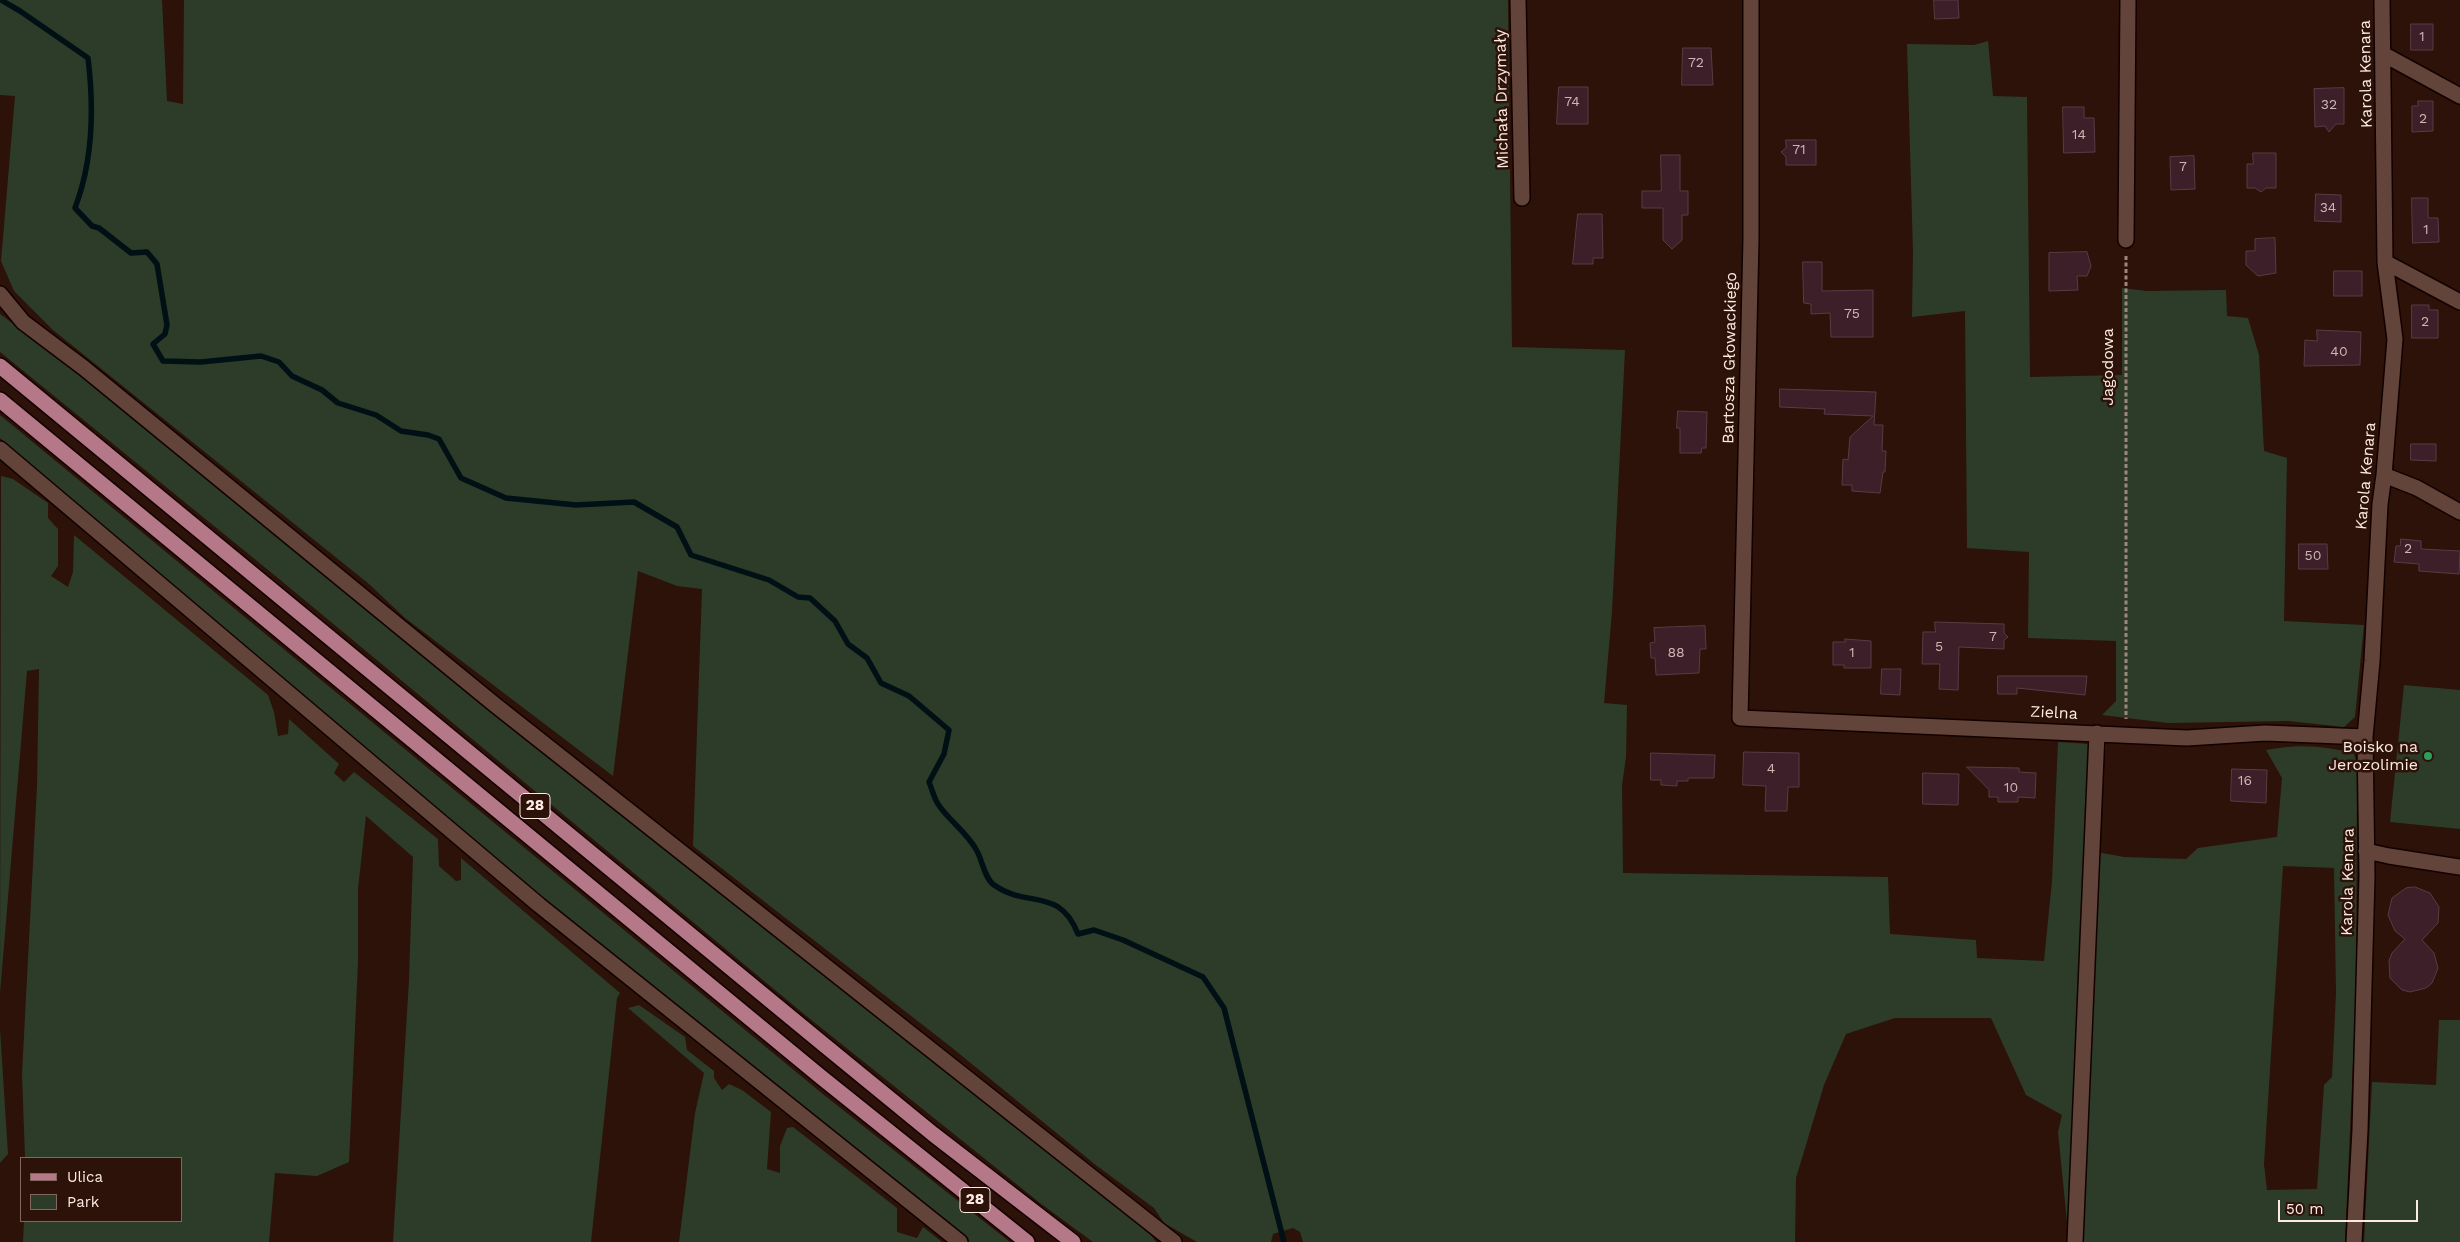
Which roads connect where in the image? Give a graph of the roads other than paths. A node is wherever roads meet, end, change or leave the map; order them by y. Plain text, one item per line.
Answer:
1 (1518, 0) edge
2 (1750, 0) edge
3 (2128, 0) edge
4 (2382, 0) edge
5 (2383, 54) junction
6 (2460, 96) edge
7 (1522, 198) dead end
8 (2126, 240) road end
9 (2385, 262) junction
10 (0, 294) edge
11 (2460, 302) edge
12 (0, 366) edge
13 (0, 400) edge
14 (0, 450) edge
15 (2384, 474) junction
16 (2460, 512) edge
17 (1740, 718) joint
18 (2097, 733) junction
19 (2365, 737) junction
20 (2366, 850) junction
21 (2460, 867) edge
22 (960, 1242) edge
23 (1028, 1242) edge
24 (1073, 1242) edge
25 (1174, 1242) edge
26 (2075, 1242) edge
27 (2354, 1242) edge

1 - 7 street, Michała Drzymały
2 - 17 street, Bartosza Głowackiego
3 - 8 street
4 - 5 street, Karola Kenara
5 - 6 street
5 - 9 street, Karola Kenara
9 - 11 street
9 - 15 street, Karola Kenara
10 - 25 street
12 - 24 main road, 28
13 - 23 main road, 28
14 - 22 street
15 - 16 street
15 - 19 street, Karola Kenara
17 - 18 street, Zielna
18 - 19 street, Zielna
18 - 26 street
19 - 20 street, Karola Kenara
20 - 21 street
20 - 27 street, Karola Kenara

